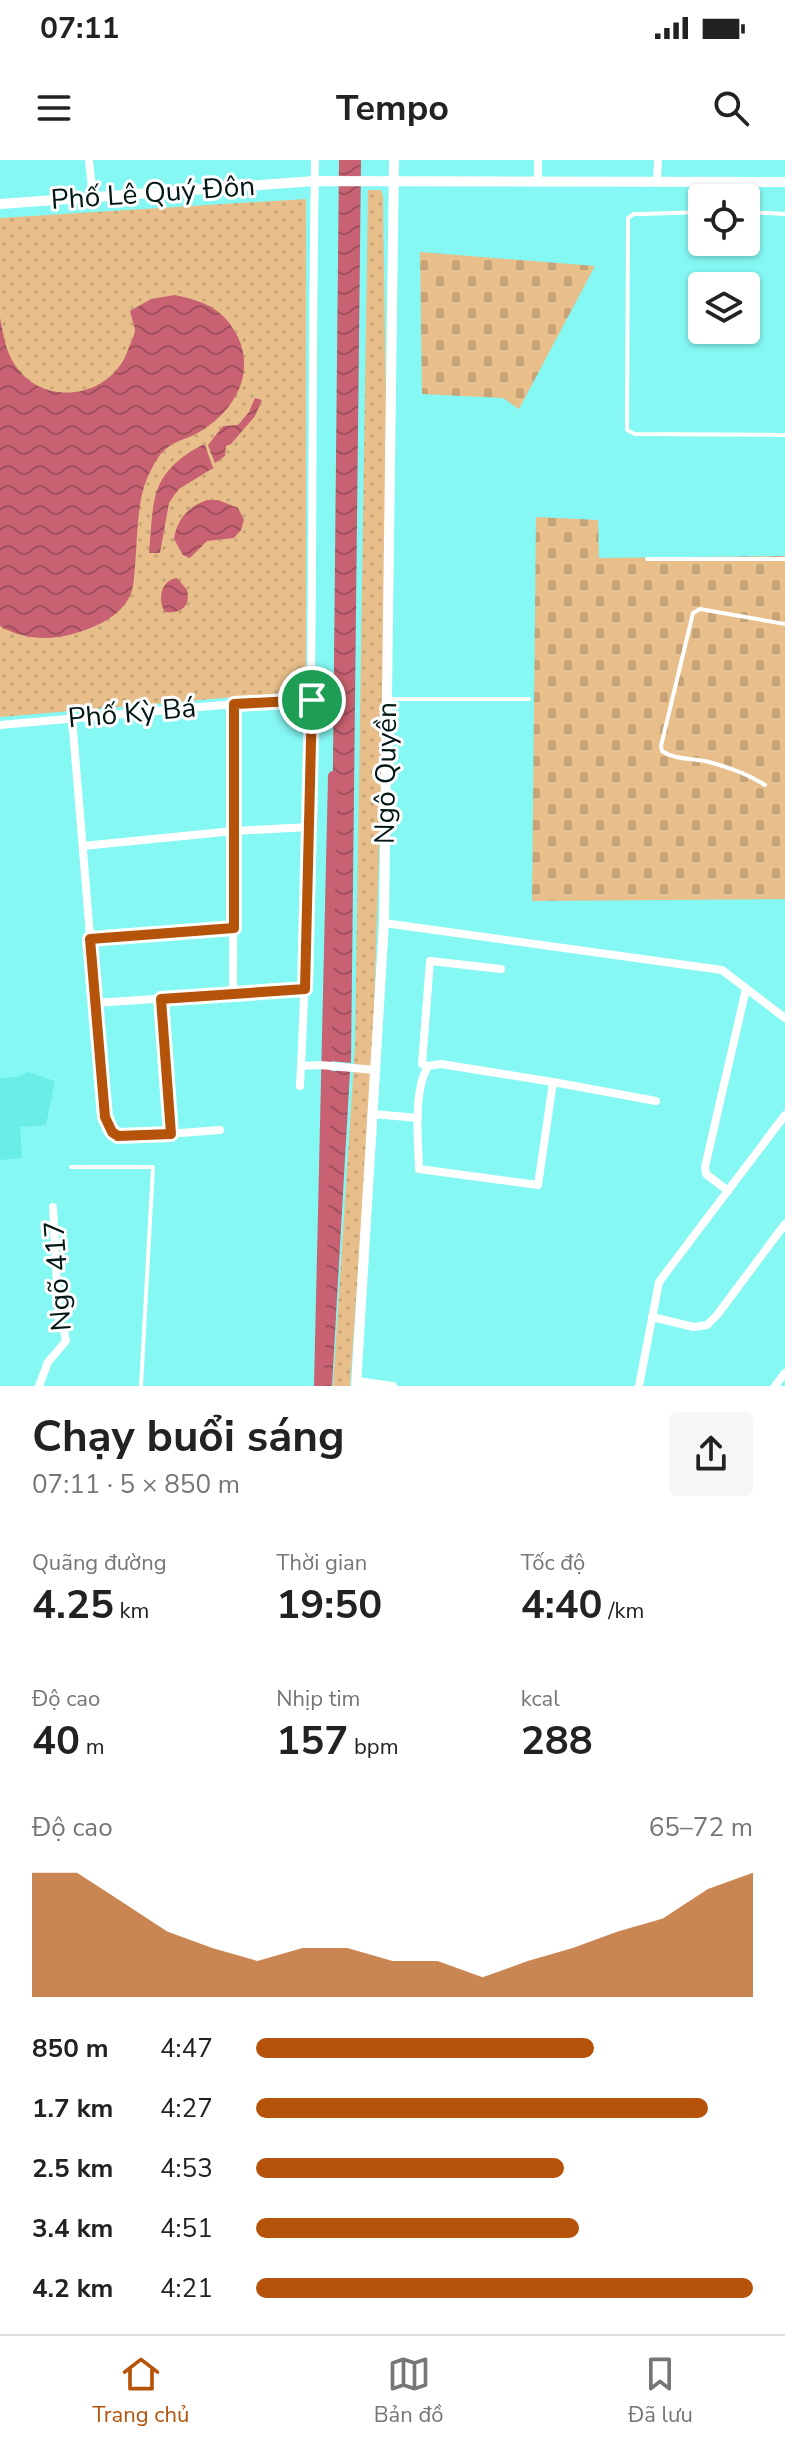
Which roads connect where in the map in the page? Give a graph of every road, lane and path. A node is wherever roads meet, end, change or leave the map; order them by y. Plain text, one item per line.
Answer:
1 (89, 160) edge
2 (315, 160) edge
3 (394, 160) edge
4 (538, 160) edge
5 (658, 160) edge
6 (393, 180) junction
7 (314, 181) junction
8 (538, 182) junction
9 (657, 182) junction
10 (785, 182) edge
11 (93, 198) junction
12 (0, 204) edge
13 (688, 212) edge
14 (760, 213) edge
15 (785, 214) edge
16 (785, 435) edge
17 (647, 559) dead end
18 (785, 559) edge
19 (785, 624) edge
20 (387, 699) junction
21 (529, 699) dead end
22 (312, 700) junction
23 (234, 704) junction
24 (72, 718) junction
25 (0, 725) edge
26 (765, 785) dead end
27 (309, 827) junction
28 (234, 831) junction
29 (83, 846) junction
30 (384, 923) junction
31 (234, 928) junction
32 (90, 939) junction
33 (501, 969) dead end
34 (305, 989) junction
35 (746, 989) junction
36 (233, 994) junction
37 (161, 999) junction
38 (95, 1003) junction
39 (785, 1018) edge
40 (301, 1066) junction
41 (428, 1066) junction
42 (375, 1070) junction
43 (553, 1082) junction
44 (300, 1086) dead end
45 (656, 1101) dead end
46 (373, 1114) junction
47 (785, 1115) edge
48 (418, 1118) junction
49 (220, 1130) dead end
50 (171, 1134) junction
51 (71, 1167) dead end
52 (728, 1191) junction
53 (53, 1207) dead end
54 (785, 1224) edge
55 (652, 1317) junction
56 (785, 1373) edge
57 (356, 1383) edge
58 (39, 1386) edge
59 (141, 1386) edge
60 (393, 1386) edge
61 (639, 1386) edge
62 (775, 1386) edge

1 - 11 street
2 - 7 street
3 - 6 street, Ngô Quyền
4 - 8 street
5 - 9 street
6 - 7 street, Phố Lê Quý Đôn
6 - 8 street, Phố Lê Quý Đôn
6 - 20 street, Ngô Quyền
7 - 11 street, Phố Lê Quý Đôn
7 - 22 street
8 - 9 street, Phố Lê Quý Đôn
9 - 10 street, Phố Lê Quý Đôn
11 - 12 street, Phố Lê Quý Đôn
13 - 16 lane
14 - 15 lane
17 - 18 lane
19 - 26 lane
20 - 21 lane
20 - 30 street, Ngô Quyền
22 - 23 street, Phố Kỳ Bá
22 - 27 street
23 - 24 street, Phố Kỳ Bá
23 - 28 street
24 - 25 street, Phố Kỳ Bá
24 - 29 street
27 - 28 street
27 - 34 street
28 - 29 street
28 - 31 street
29 - 32 street
30 - 35 street
30 - 42 street, Ngô Quyền
31 - 32 street
31 - 36 street
32 - 38 street
33 - 41 street
34 - 36 street
34 - 40 street
35 - 39 street
35 - 52 street
36 - 37 street
37 - 38 street
37 - 50 street
38 - 50 street
40 - 42 street
40 - 44 street
41 - 43 street
41 - 48 street
42 - 46 street, Ngô Quyền
43 - 45 street
43 - 48 street
46 - 48 street
46 - 57 street, Ngô Quyền
47 - 52 street
49 - 50 street
51 - 59 lane
52 - 55 street
53 - 58 street, Ngõ 417
54 - 55 street
55 - 61 street
56 - 62 street
57 - 60 street

